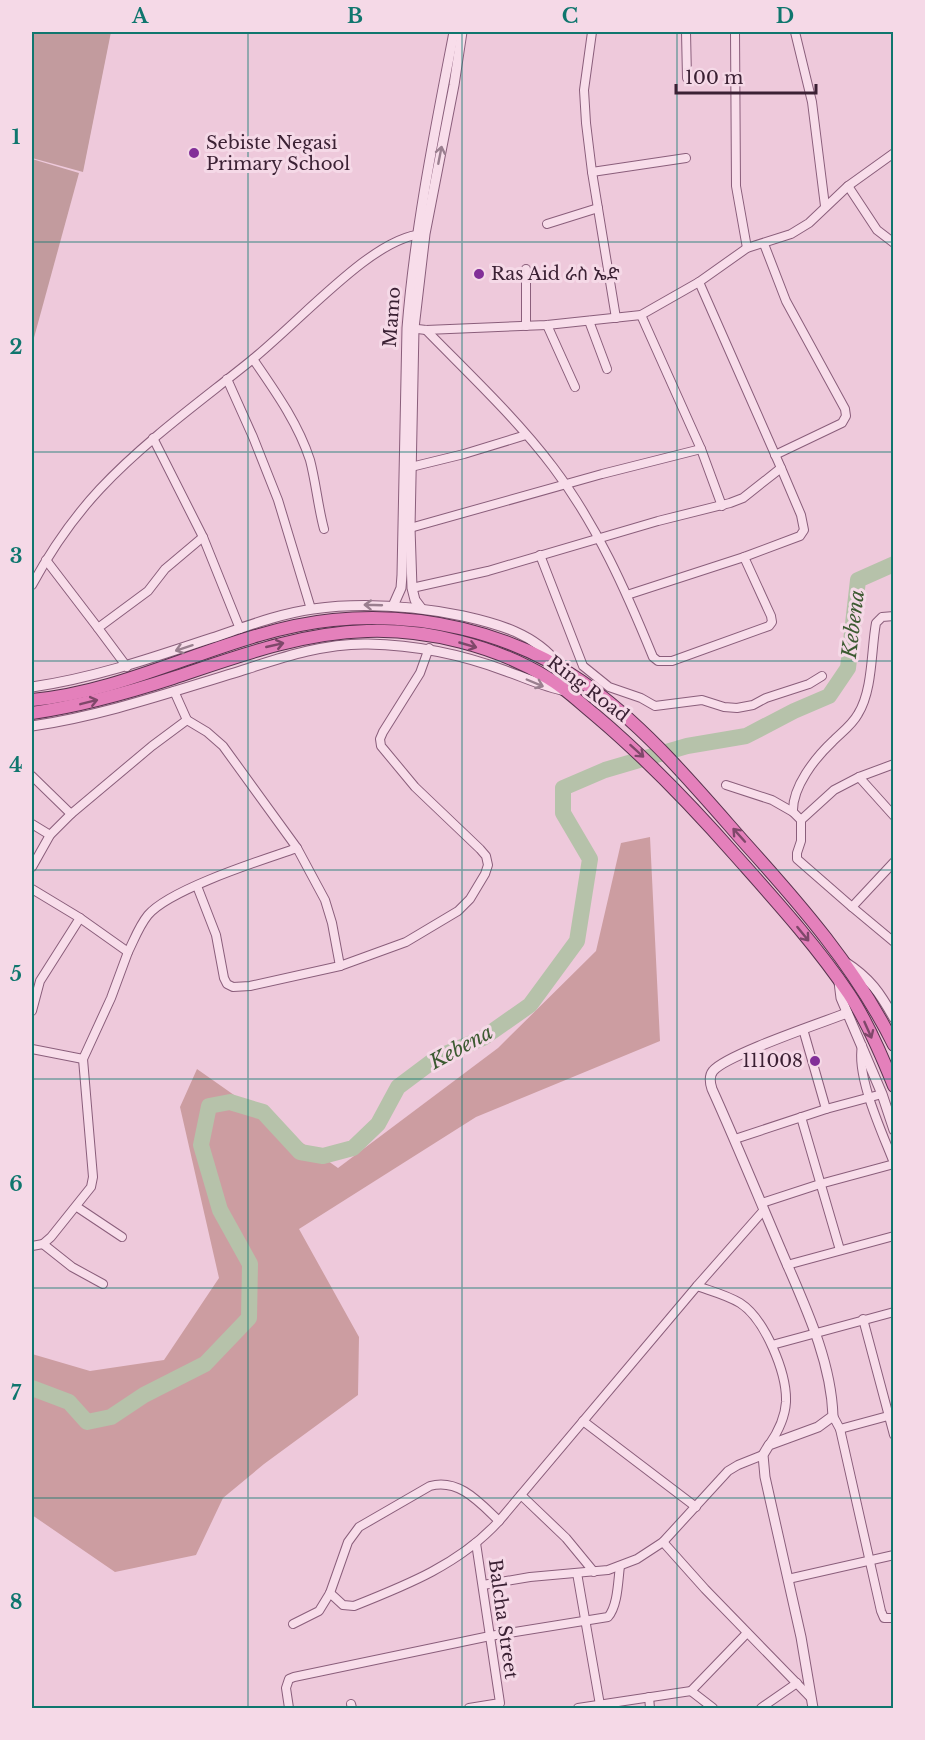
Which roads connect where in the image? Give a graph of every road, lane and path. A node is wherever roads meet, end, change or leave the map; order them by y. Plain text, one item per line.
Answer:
1 (454, 32) edge
2 (462, 32) edge
3 (592, 32) edge
4 (686, 32) edge
5 (735, 32) edge
6 (795, 32) edge
7 (687, 78) dead end
8 (449, 84) junction
9 (894, 153) edge
10 (686, 158) dead end
11 (592, 172) junction
12 (848, 186) junction
13 (825, 206) junction
14 (598, 208) junction
15 (547, 224) dead end
16 (421, 234) junction
17 (894, 243) edge
18 (764, 244) junction
19 (747, 248) junction
20 (526, 269) dead end
21 (699, 282) junction
22 (641, 315) junction
23 (616, 318) junction
24 (589, 321) junction
25 (526, 326) junction
26 (547, 326) junction
27 (410, 328) junction
28 (426, 330) junction
29 (253, 359) junction
30 (607, 369) dead end
31 (227, 379) junction
32 (575, 387) dead end
33 (526, 435) junction
34 (153, 438) junction
35 (701, 450) junction
36 (775, 455) junction
37 (411, 466) junction
38 (782, 468) junction
39 (565, 484) junction
40 (722, 506) junction
41 (410, 528) junction
42 (324, 529) dead end
43 (203, 537) junction
44 (599, 538) junction
45 (540, 555) junction
46 (744, 557) junction
47 (46, 560) junction
48 (32, 585) edge
49 (412, 588) junction
50 (627, 595) junction
51 (393, 606) junction
52 (421, 608) junction
53 (311, 609) junction
54 (894, 616) edge
55 (98, 628) junction
56 (240, 629) junction
57 (429, 648) junction
58 (127, 667) junction
59 (562, 669) junction
60 (822, 676) dead end
61 (32, 687) edge
62 (174, 692) junction
63 (567, 692) junction
64 (32, 700) edge
65 (32, 713) edge
66 (187, 720) junction
67 (32, 726) edge
68 (894, 764) edge
69 (32, 776) edge
70 (859, 777) junction
71 (726, 785) dead end
72 (793, 812) junction
73 (71, 814) junction
74 (894, 816) edge
75 (801, 820) junction
76 (32, 824) edge
77 (50, 835) junction
78 (297, 848) junction
79 (894, 862) edge
80 (32, 867) edge
81 (197, 886) junction
82 (32, 889) edge
83 (852, 907) junction
84 (80, 918) junction
85 (894, 942) edge
86 (128, 952) junction
87 (843, 960) junction
88 (340, 966) junction
89 (839, 980) junction
90 (32, 1011) edge
91 (847, 1013) junction
92 (894, 1018) edge
93 (803, 1029) junction
94 (894, 1045) edge
95 (862, 1046) junction
96 (32, 1049) edge
97 (83, 1059) junction
98 (894, 1086) edge
99 (882, 1094) junction
100 (870, 1097) junction
101 (826, 1109) junction
102 (801, 1117) junction
103 (894, 1130) edge
104 (735, 1139) junction
105 (894, 1163) edge
106 (820, 1184) junction
107 (77, 1207) junction
108 (763, 1207) junction
109 (894, 1236) edge
110 (122, 1237) dead end
111 (43, 1244) junction
112 (32, 1246) edge
113 (840, 1250) junction
114 (787, 1264) junction
115 (102, 1284) dead end
116 (697, 1286) junction
117 (894, 1312) edge
118 (862, 1319) junction
119 (814, 1332) junction
120 (772, 1345) junction
121 (833, 1416) junction
122 (888, 1416) junction
123 (583, 1421) junction
124 (840, 1429) junction
125 (894, 1435) edge
126 (769, 1445) junction
127 (763, 1455) junction
128 (521, 1495) junction
129 (696, 1508) junction
130 (499, 1521) junction
131 (663, 1542) junction
132 (476, 1543) junction
133 (894, 1556) edge
134 (870, 1560) junction
135 (620, 1566) junction
136 (594, 1572) junction
137 (577, 1573) junction
138 (788, 1579) junction
139 (483, 1585) junction
140 (330, 1593) junction
141 (894, 1618) edge
142 (586, 1622) junction
143 (293, 1624) dead end
144 (747, 1633) junction
145 (490, 1636) junction
146 (797, 1683) junction
147 (691, 1691) junction
148 (649, 1697) junction
149 (811, 1698) junction
150 (600, 1705) junction
151 (502, 1706) edge
152 (289, 1708) edge
153 (469, 1708) edge
154 (578, 1708) edge
155 (650, 1708) edge
156 (713, 1708) edge
157 (761, 1708) edge
158 (813, 1708) edge

1 - 8 street, Mamo
2 - 8 street
3 - 11 street
4 - 7 street
5 - 19 street
6 - 13 street
8 - 16 street, Mamo
9 - 12 street
10 - 11 street
11 - 14 street
12 - 13 street
12 - 17 street
13 - 18 street
14 - 15 street
14 - 23 street
16 - 27 street, Mamo
16 - 29 street
18 - 19 street
18 - 36 street
19 - 21 street
20 - 25 street
21 - 22 street
21 - 36 street
22 - 23 street
22 - 35 street
23 - 24 street
24 - 26 street
24 - 30 street
25 - 26 street
25 - 28 street
26 - 32 street
27 - 28 street
27 - 37 street
27 - 51 street, Mamo
28 - 33 street
29 - 31 street
29 - 42 street
31 - 34 street
31 - 53 street
33 - 37 street
33 - 39 street
34 - 43 street
34 - 47 street
35 - 39 street
35 - 40 street
36 - 38 street
37 - 41 street
38 - 40 street
38 - 46 street
39 - 41 street
39 - 44 street
40 - 44 street
41 - 49 street
43 - 55 street
43 - 56 street
44 - 45 street
44 - 50 street
45 - 49 street
45 - 60 street
46 - 50 street
46 - 50 street
47 - 48 street
47 - 55 street
49 - 52 street
51 - 52 street
51 -> 53 street
52 - 59 street
53 - 56 street
54 - 72 street
55 - 58 street
56 -> 58 street
57 - 62 street
57 -> 63 street
57 - 88 street
58 - 61 street
59 - 64 highway, Ring Road
87 -> 59 highway, Ring Road
62 - 66 street
62 - 67 street
65 -> 63 highway, Ring Road
63 -> 89 highway, Ring Road
66 - 73 street
66 - 78 street
68 - 70 street
69 - 73 street
70 - 74 street
70 - 75 street
71 - 72 street
72 - 75 street
73 - 77 street
75 - 83 street
76 - 77 street
77 - 80 street
78 - 81 street
78 - 88 street
79 - 83 street
81 - 86 street
81 - 88 street
82 - 84 street
83 - 85 street
84 - 86 street
84 - 90 street
86 - 97 street
87 - 92 street
87 - 94 highway, Ring Road
89 - 91 street
89 -> 98 highway, Ring Road
91 - 93 street
91 - 95 street
93 - 101 street
93 - 104 street
95 - 99 street
95 - 100 street
96 - 97 street
97 - 107 street
99 - 100 street
99 - 103 street
100 - 101 street
100 - 105 street
101 - 102 street
102 - 104 street
102 - 106 street
104 - 108 street
105 - 106 street
106 - 108 street
106 - 113 street
107 - 110 street
107 - 111 street
108 - 114 street
108 - 116 street
109 - 113 street
111 - 112 street
111 - 115 street
113 - 114 street
114 - 119 street
116 - 120 street
116 - 123 street
117 - 118 street
118 - 119 street
118 - 122 street
119 - 120 street
119 - 121 street
120 - 126 street
121 - 124 street
121 - 126 street
122 - 124 street
122 - 125 street
123 - 128 street
123 - 129 street
124 - 134 street
126 - 127 street
127 - 129 street
127 - 138 street
128 - 130 street
128 - 136 street
129 - 131 street
130 - 132 street
130 - 140 street
131 - 135 street
131 - 144 street
132 - 139 street, Balcha Street
132 - 140 street
133 - 134 street
134 - 138 street
134 - 141 street
135 - 136 street
135 - 142 street
136 - 137 street
137 - 139 street
137 - 142 street
138 - 149 street
139 - 145 street, Balcha Street
140 - 143 street
142 - 145 street
142 - 150 street
144 - 146 street
144 - 147 street
145 - 151 street, Balcha Street
145 - 152 street
146 - 149 street
146 - 157 street
147 - 148 street
147 - 156 street
148 - 150 street
148 - 155 street
149 - 158 street
150 - 154 street
151 - 153 street, Balcha Street

